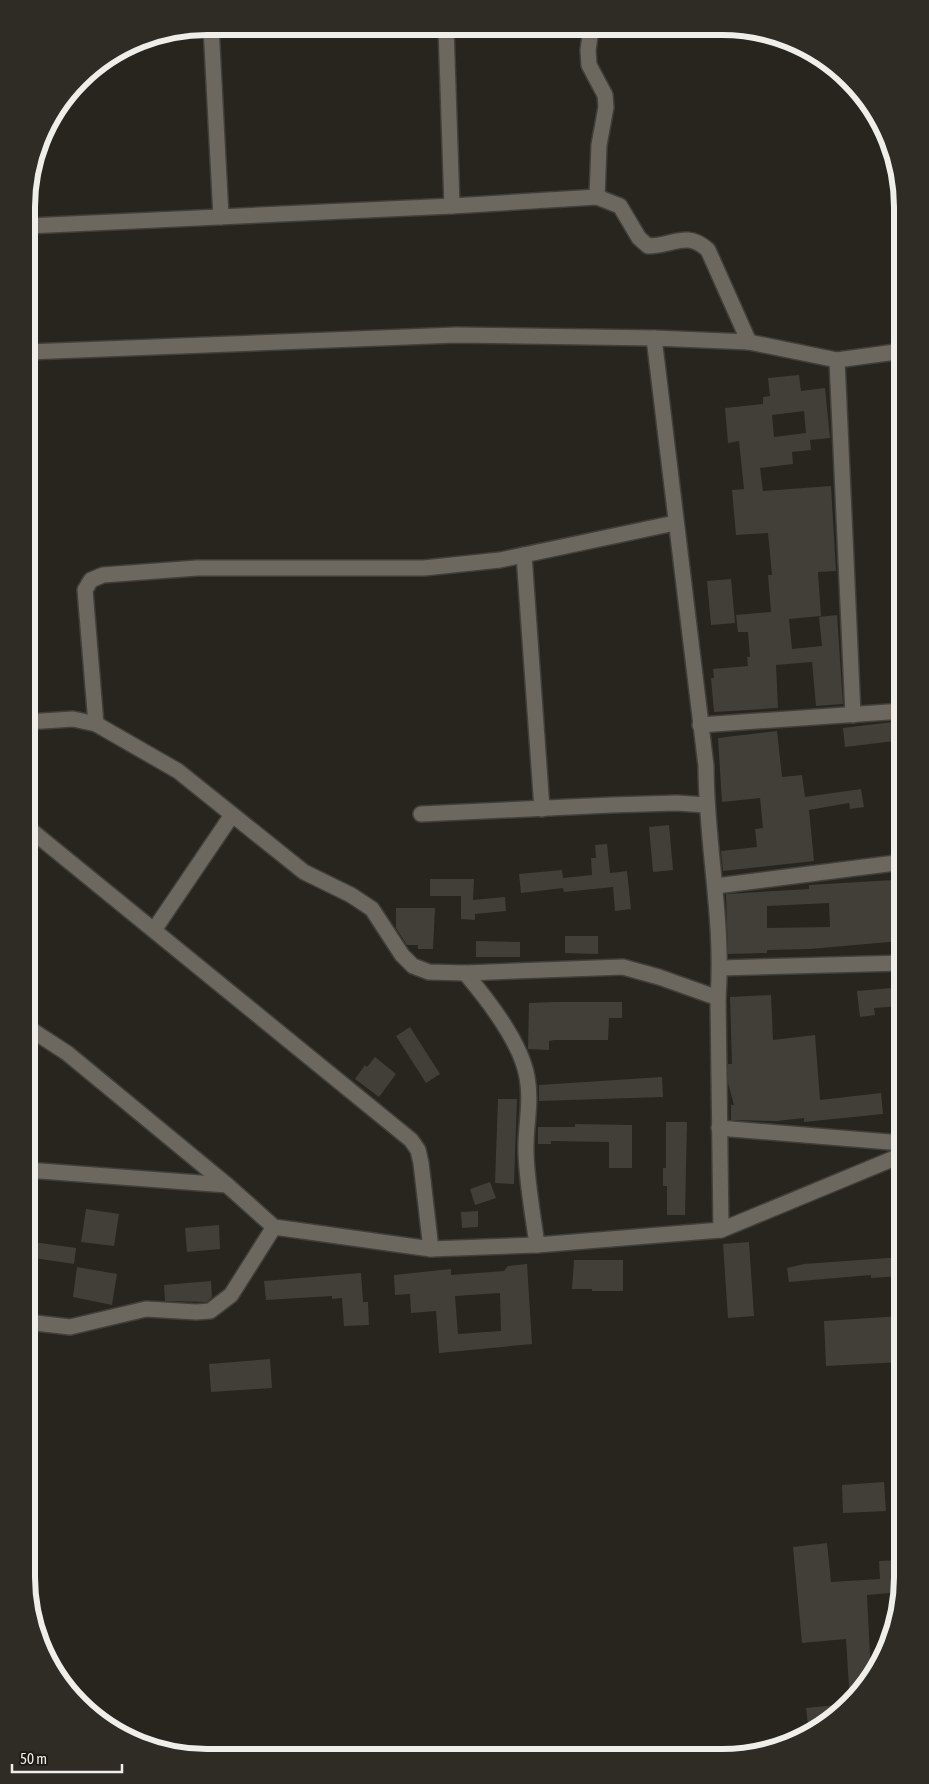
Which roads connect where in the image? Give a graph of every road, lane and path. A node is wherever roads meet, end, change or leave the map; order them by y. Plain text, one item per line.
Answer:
1 (211, 35) edge
2 (446, 35) edge
3 (590, 35) edge
4 (597, 197) junction
5 (452, 206) junction
6 (221, 217) junction
7 (35, 226) edge
8 (654, 338) junction
9 (749, 342) junction
10 (35, 352) edge
11 (894, 352) edge
12 (837, 360) junction
13 (675, 523) junction
14 (524, 555) junction
15 (894, 712) edge
16 (853, 714) junction
17 (35, 722) edge
18 (96, 724) junction
19 (700, 725) junction
20 (706, 805) junction
21 (542, 810) junction
22 (421, 814) dead end
23 (232, 815) junction
24 (35, 833) edge
25 (894, 863) edge
26 (716, 886) junction
27 (154, 930) junction
28 (894, 963) edge
29 (720, 968) junction
30 (465, 973) junction
31 (718, 998) junction
32 (35, 1032) edge
33 (719, 1128) junction
34 (894, 1142) edge
35 (894, 1157) edge
36 (35, 1171) edge
37 (227, 1185) junction
38 (274, 1227) junction
39 (721, 1230) junction
40 (537, 1245) junction
41 (431, 1249) junction
42 (35, 1323) edge

1 - 6 street
2 - 5 street
3 - 4 street
4 - 5 street
4 - 9 street
5 - 6 street
6 - 7 street
8 - 9 street
8 - 10 street
8 - 13 street
9 - 12 street
11 - 12 street
12 - 16 street
13 - 14 street
13 - 19 street
14 - 18 street
14 - 21 street
15 - 16 street
16 - 19 street
17 - 18 street
18 - 23 street
19 - 20 street
20 - 21 street
20 - 26 street
21 - 22 street
23 - 27 street
23 - 30 street
24 - 27 street
25 - 26 street
26 - 29 street
27 - 41 street
28 - 29 street
29 - 31 street
30 - 31 street
30 - 40 street
31 - 33 street
32 - 37 street
33 - 34 street
33 - 39 street
35 - 39 street
36 - 37 street
37 - 38 street
38 - 41 street
38 - 42 street
39 - 40 street
40 - 41 street

